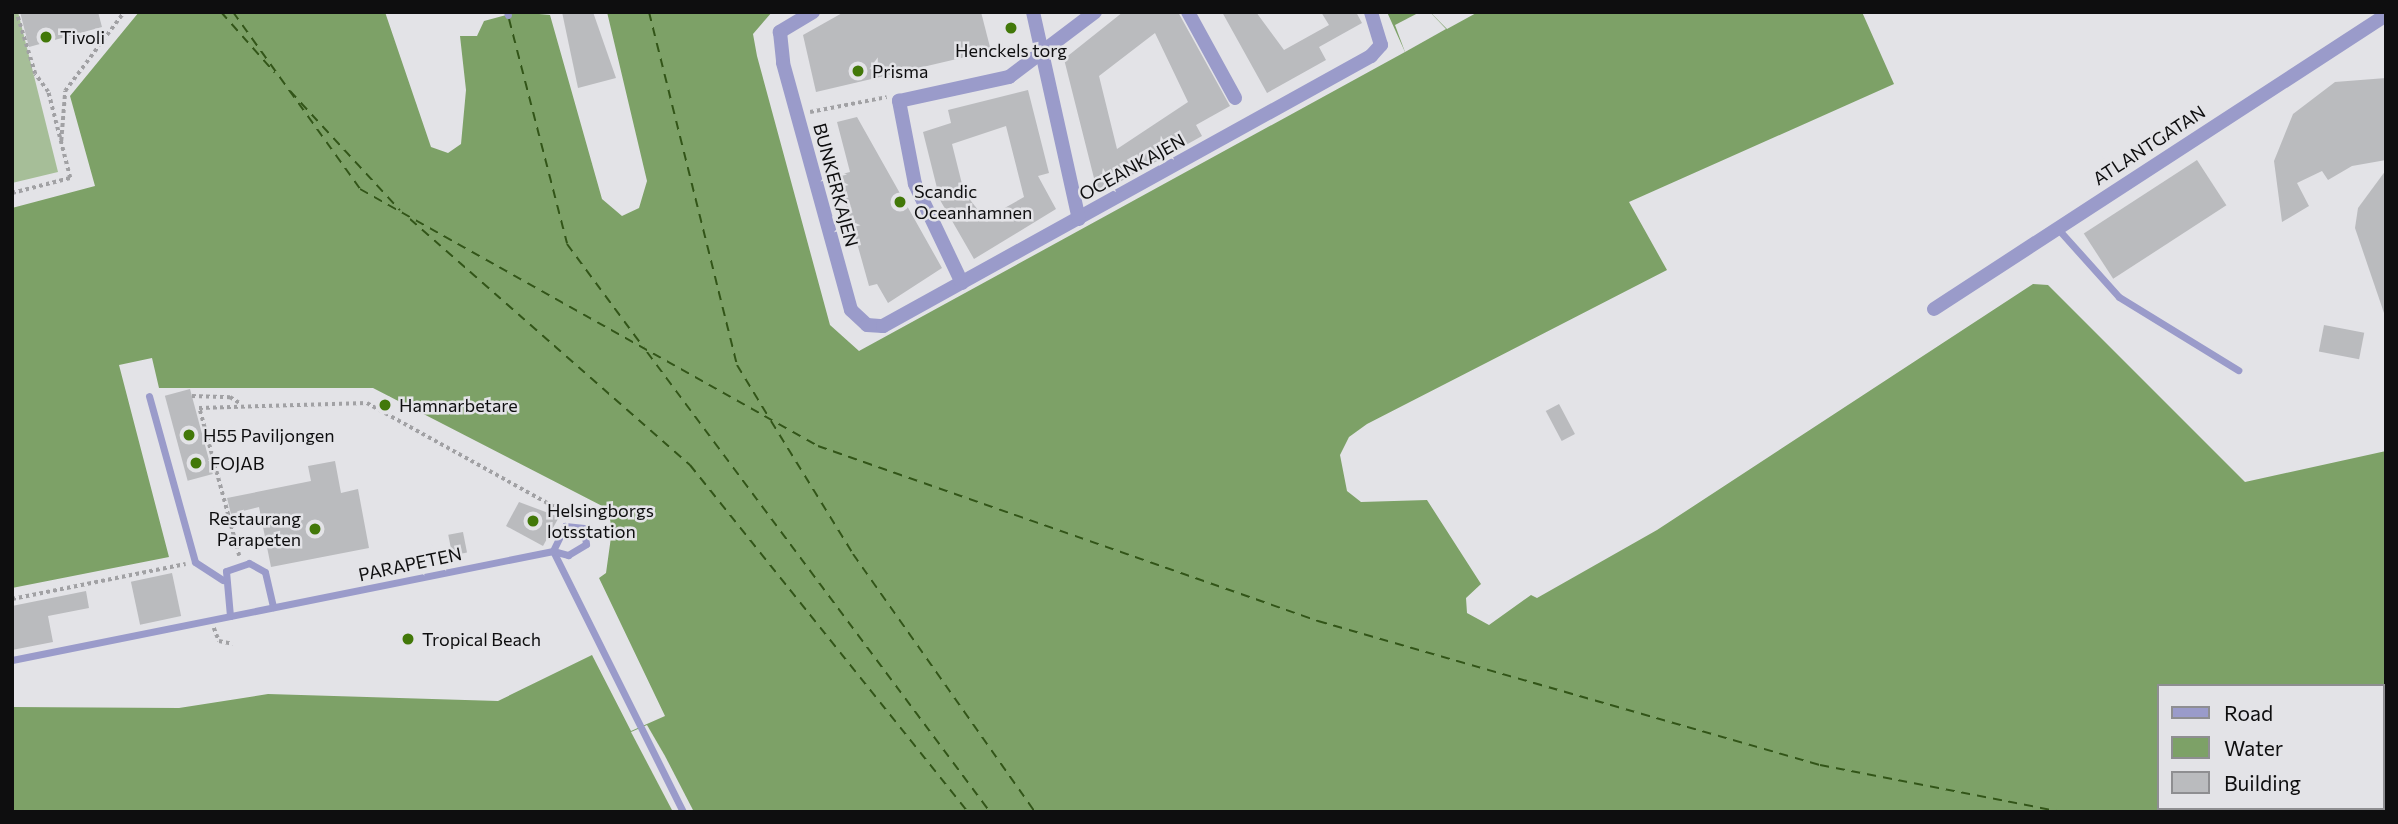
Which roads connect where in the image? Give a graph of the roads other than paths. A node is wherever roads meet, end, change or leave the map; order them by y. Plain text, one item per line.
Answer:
1 (813, 12) edge
2 (1033, 12) edge
3 (1096, 12) edge
4 (1188, 12) edge
5 (1371, 12) edge
6 (2386, 15) edge
7 (1042, 55) junction
8 (1235, 98) dead end
9 (1077, 213) junction
10 (2057, 228) junction
11 (962, 283) junction
12 (1934, 309) dead end
13 (867, 325) joint
14 (2238, 370) dead end
15 (149, 396) dead end
16 (553, 551) junction
17 (223, 580) junction
18 (272, 607) junction
19 (230, 616) junction
20 (12, 660) edge
21 (684, 812) edge

1 - 13 street, BUNKERKAJEN
2 - 7 street
3 - 7 street
4 - 8 street
5 - 9 street, OCEANKAJEN
6 - 10 street, ATLANTGATAN
7 - 9 street
7 - 11 street
9 - 11 street, OCEANKAJEN
10 - 12 street, ATLANTGATAN
10 - 14 lane
11 - 13 street, OCEANKAJEN
15 - 17 lane
16 - 16 lane, PARAPETEN
16 - 18 lane, PARAPETEN
16 - 21 lane
17 - 18 lane
17 - 19 lane
18 - 19 lane, PARAPETEN
19 - 20 lane, PARAPETEN

